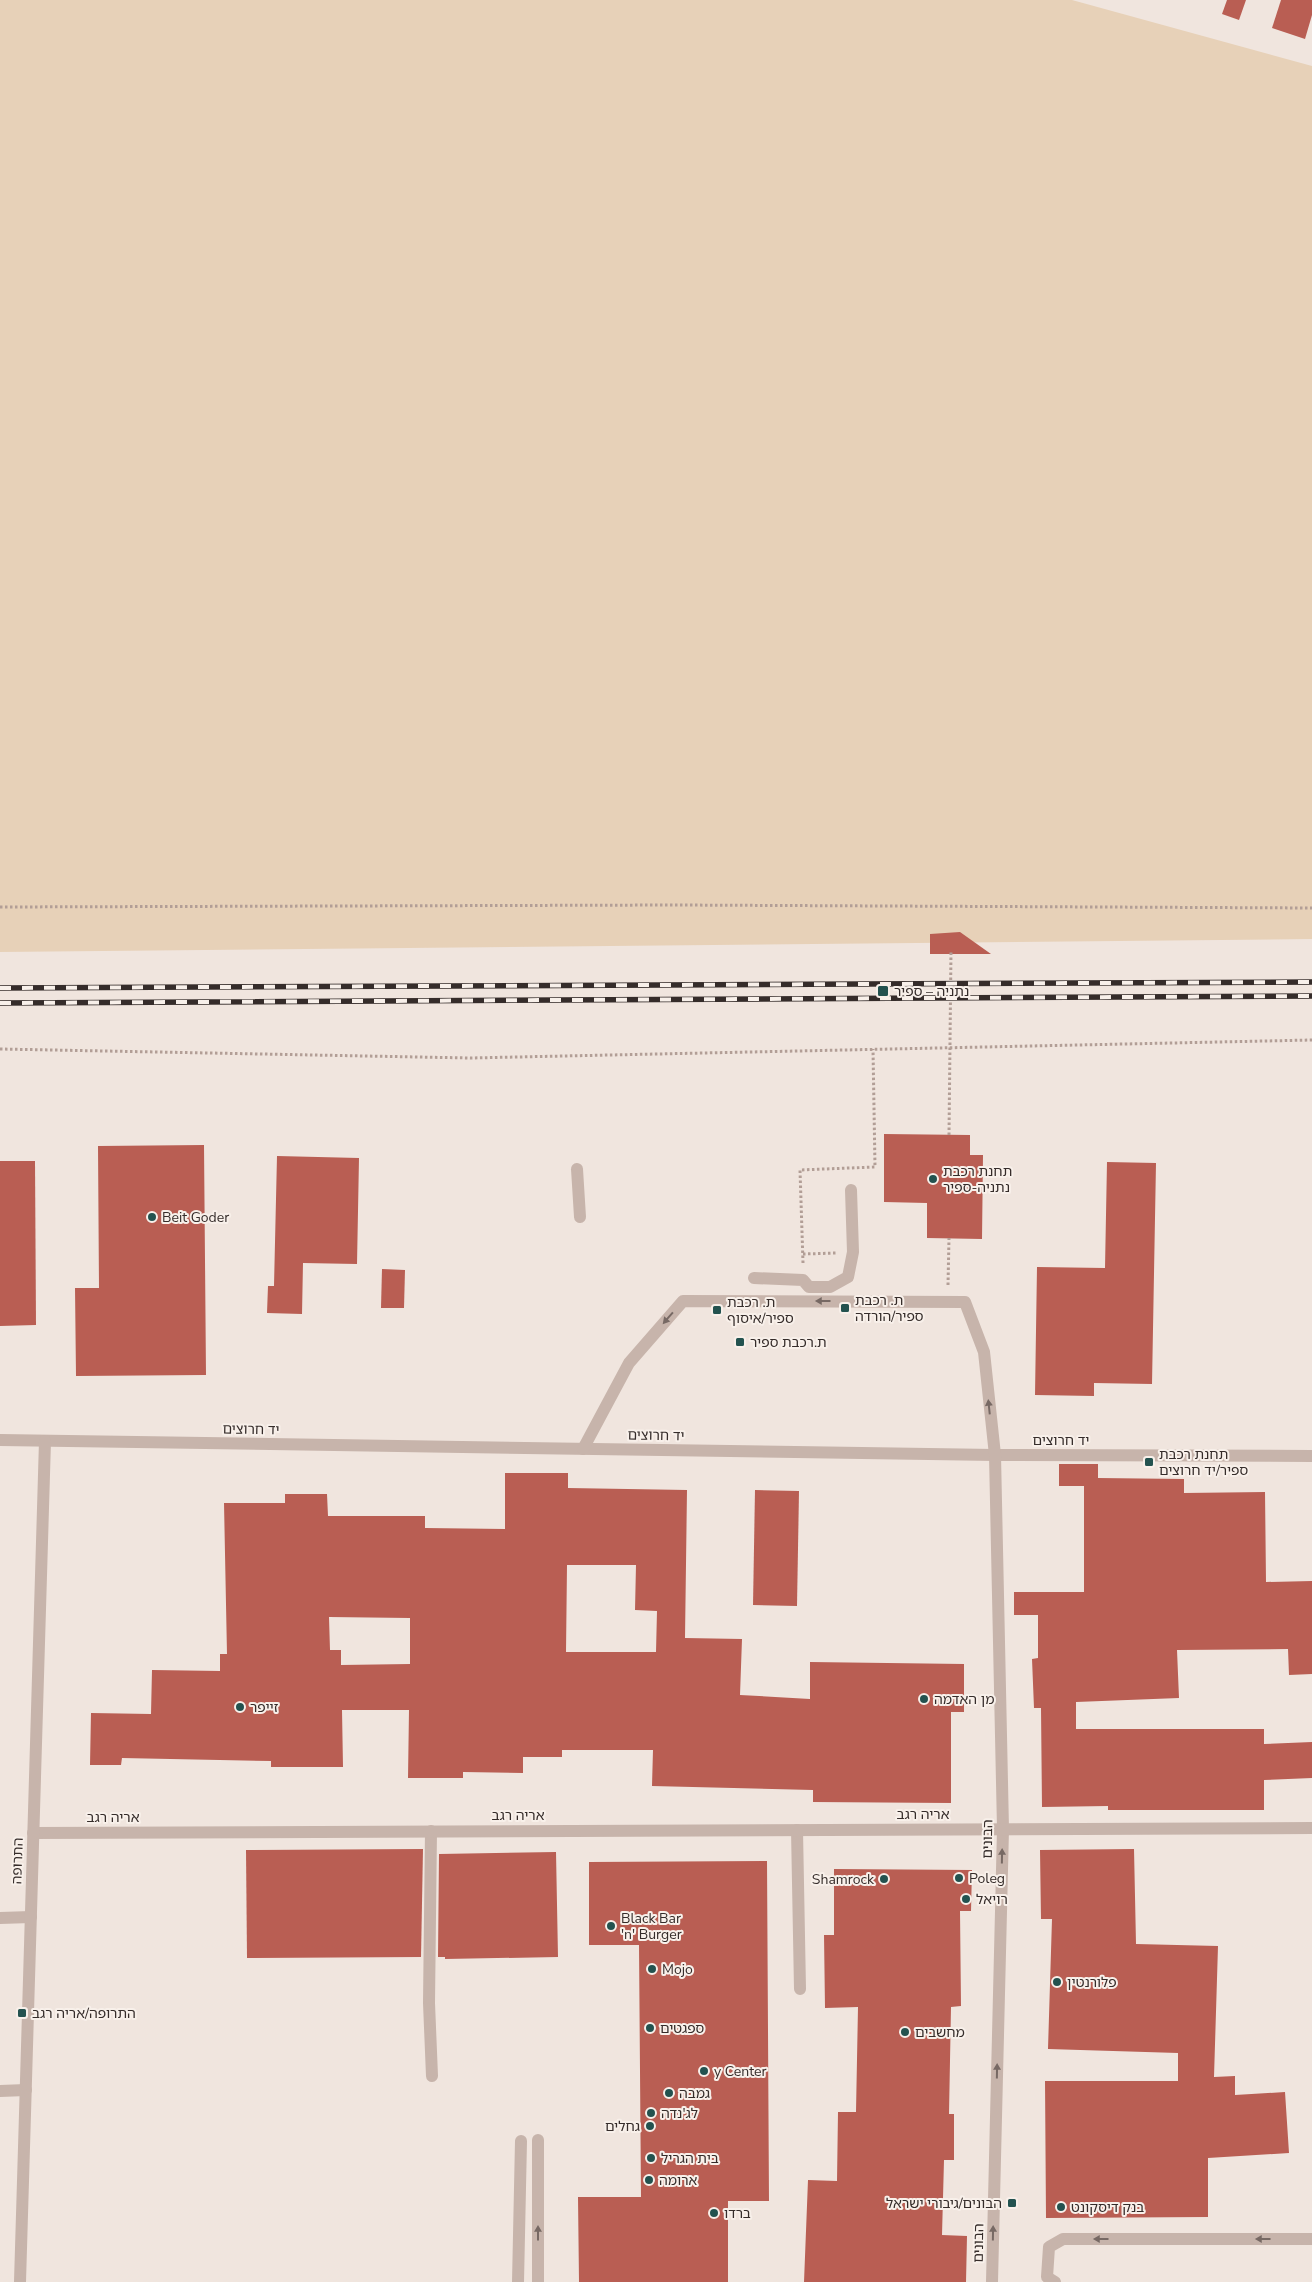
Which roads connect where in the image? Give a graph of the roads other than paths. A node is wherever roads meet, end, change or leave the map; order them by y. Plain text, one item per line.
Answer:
1 (577, 1169) dead end
2 (851, 1190) dead end
3 (580, 1217) dead end
4 (754, 1278) dead end
5 (0, 1440) edge
6 (45, 1441) junction
7 (583, 1449) junction
8 (995, 1455) junction
9 (1312, 1456) edge
10 (1312, 1828) edge
11 (1003, 1829) junction
12 (431, 1830) junction
13 (797, 1830) junction
14 (33, 1833) junction
15 (31, 1917) junction
16 (0, 1918) edge
17 (800, 1989) dead end
18 (432, 2076) dead end
19 (0, 2090) edge
20 (26, 2090) junction
21 (538, 2140) dead end
22 (521, 2141) dead end
23 (1312, 2239) edge
24 (20, 2282) edge
25 (518, 2282) edge
26 (538, 2282) edge
27 (992, 2282) edge
28 (1055, 2282) edge

1 - 3 street
2 - 4 street
5 - 6 street, יד חרוצים
6 - 7 street, יד חרוצים
6 - 14 street, התרופה
7 - 8 street, יד חרוצים
8 -> 7 street, הבונים
8 - 9 street, יד חרוצים
8 - 11 street, הבונים
10 - 11 street, אריה רגב
11 - 13 street, אריה רגב
27 -> 11 street, הבונים
12 - 13 street, אריה רגב
12 - 14 street, אריה רגב
12 - 18 street
13 - 17 street
14 - 15 street, התרופה
15 - 16 street
15 - 20 street, התרופה
19 - 20 street
20 - 24 street, התרופה
26 -> 21 street
22 - 25 street
23 -> 28 street

